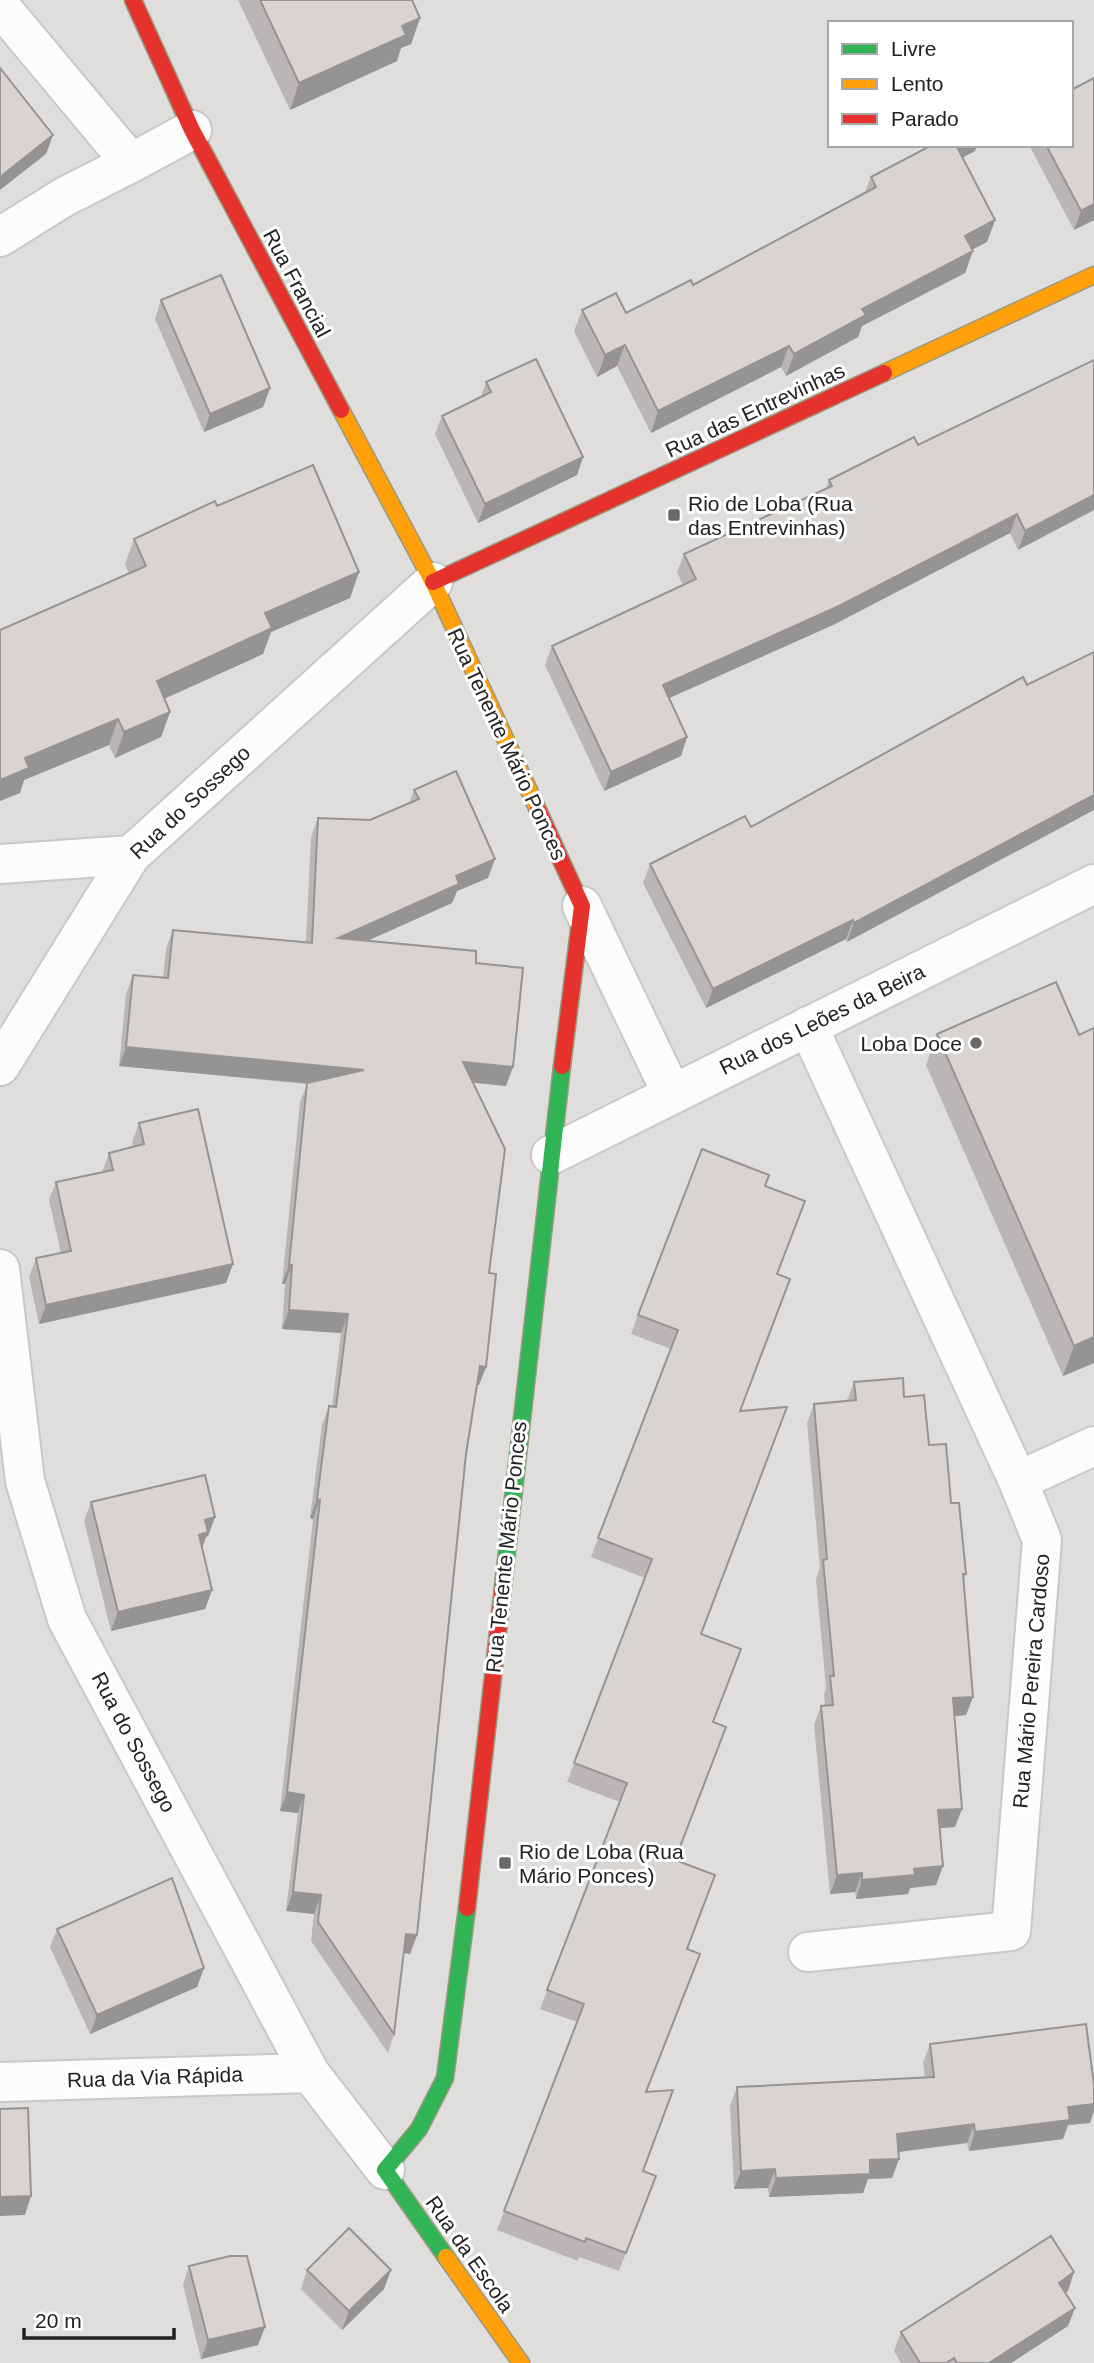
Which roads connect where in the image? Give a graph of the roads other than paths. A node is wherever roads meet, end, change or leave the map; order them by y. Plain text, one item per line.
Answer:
1 (133, 0) edge
2 (0, 6) edge
3 (192, 130) junction
4 (131, 163) junction
5 (0, 237) edge
6 (1094, 275) edge
7 (433, 582) junction
8 (131, 855) junction
9 (0, 864) edge
10 (1094, 884) edge
11 (582, 906) junction
12 (808, 1027) junction
13 (0, 1066) edge
14 (672, 1094) junction
15 (551, 1155) junction
16 (0, 1269) edge
17 (1094, 1446) edge
18 (1018, 1481) junction
19 (808, 1952) dead end
20 (310, 2073) junction
21 (0, 2082) edge
22 (385, 2170) junction
23 (521, 2363) edge

1 - 3 street, Rua Francial
2 - 4 street
3 - 4 street
3 - 7 street, Rua Francial
4 - 5 street
6 - 7 street, Rua das Entrevinhas
7 - 8 street, Rua do Sossego
7 - 11 street, Rua Tenente Mário Ponces
8 - 9 street
8 - 13 street, Rua do Sossego
10 - 12 street, Rua dos Leões da Beira
11 - 14 street, Rua Tenente Mário Ponces
11 - 15 street, Rua Tenente Mário Ponces
12 - 14 street, Rua dos Leões da Beira
12 - 18 street, Rua Mário Pereira Cardoso
14 - 15 street, Rua dos Leões da Beira
15 - 22 street, Rua Tenente Mário Ponces
16 - 20 street, Rua do Sossego
17 - 18 street
18 - 19 street, Rua Mário Pereira Cardoso
20 - 21 street, Rua da Via Rápida
20 - 22 street, Rua do Sossego
22 - 23 street, Rua da Escola

